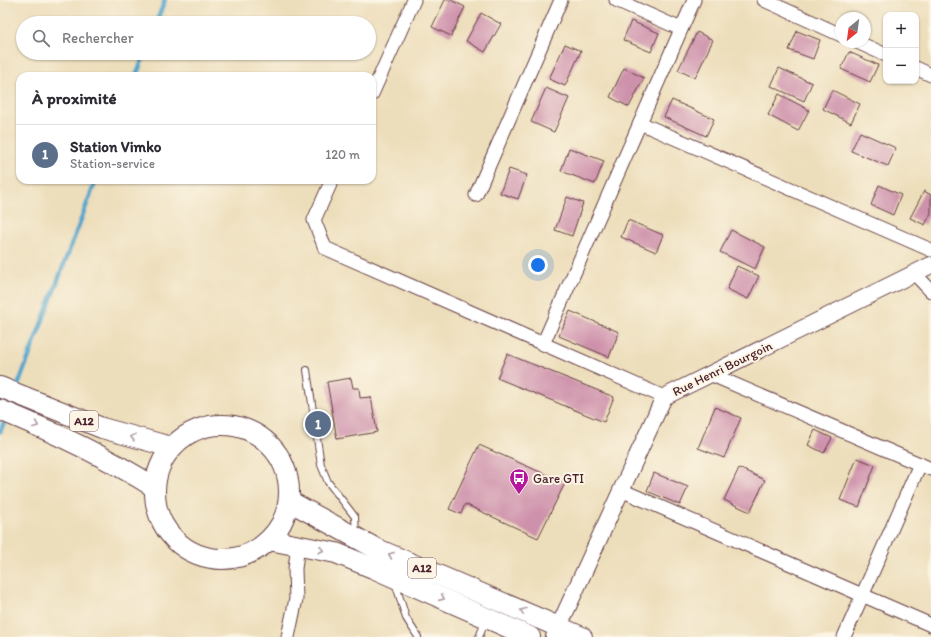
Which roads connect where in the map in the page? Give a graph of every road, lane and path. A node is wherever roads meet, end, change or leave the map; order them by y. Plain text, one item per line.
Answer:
1 (414, 0) edge
2 (561, 0) edge
3 (616, 0) edge
4 (694, 0) edge
5 (764, 0) edge
6 (681, 29) junction
7 (835, 32) edge
8 (870, 48) edge
9 (883, 54) edge
10 (919, 69) edge
11 (931, 75) edge
12 (376, 85) edge
13 (640, 123) junction
14 (330, 184) edge
15 (476, 195) dead end
16 (931, 250) edge
17 (931, 265) edge
18 (914, 273) junction
19 (931, 291) edge
20 (543, 344) junction
21 (307, 370) dead end
22 (710, 374) junction
23 (0, 387) edge
24 (664, 397) junction
25 (0, 410) edge
26 (171, 447) junction
27 (925, 466) edge
28 (154, 487) junction
29 (621, 490) junction
30 (288, 501) junction
31 (356, 538) junction
32 (269, 540) junction
33 (298, 544) junction
34 (393, 577) junction
35 (862, 595) junction
36 (487, 618) junction
37 (931, 626) edge
38 (557, 632) edge
39 (288, 637) edge
40 (418, 637) edge
41 (479, 637) edge
42 (530, 637) edge
43 (582, 637) edge
44 (844, 637) edge

1 - 12 street
2 - 15 street
3 - 6 street
4 - 6 street
5 - 7 street
6 - 13 street
8 - 9 street
10 - 11 street
13 - 16 street
13 - 20 street
14 - 20 street
17 - 18 street, Rue Henri Bourgoin
18 - 19 street
18 - 22 street, Rue Henri Bourgoin
20 - 24 street
21 - 31 lane
22 - 24 street, Rue Henri Bourgoin
22 - 27 street
26 -> 23 main road, A12
24 - 29 street, Rue Henri Bourgoin
25 -> 28 main road, A12
26 - 28 main road
26 - 30 main road
27 - 35 street
28 - 32 main road
29 - 35 street
29 - 38 street, Rue Henri Bourgoin
30 - 31 main road, A12
30 - 32 main road
38 -> 31 main road, A12
32 - 33 main road, A12
33 -> 34 main road, A12
33 - 39 street
34 -> 36 main road, A12
34 - 40 lane
35 - 37 street
35 - 44 street
36 - 41 lane
36 - 42 main road, A12
38 - 43 main road, A12

